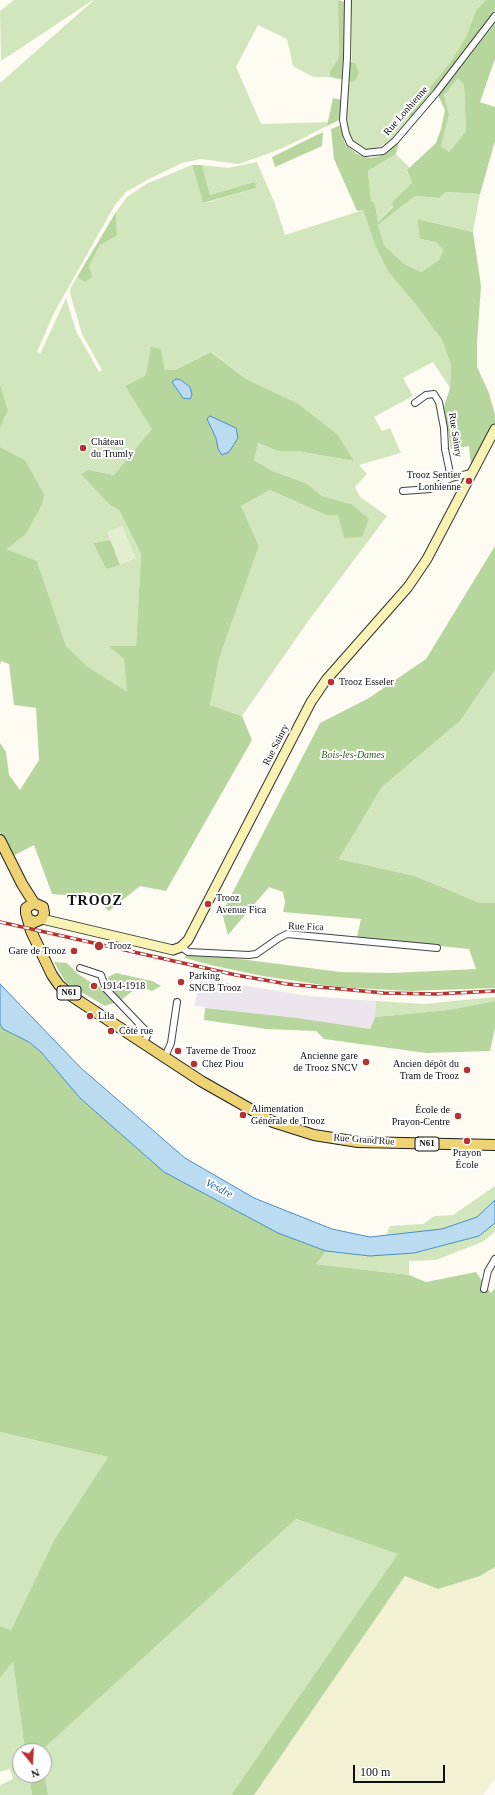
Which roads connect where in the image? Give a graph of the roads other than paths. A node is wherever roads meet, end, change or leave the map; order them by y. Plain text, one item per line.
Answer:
1 (348, 0) edge
2 (495, 16) edge
3 (415, 403) dead end
4 (495, 429) edge
5 (471, 473) junction
6 (451, 478) junction
7 (403, 491) dead end
8 (0, 840) edge
9 (0, 852) edge
10 (35, 905) junction
11 (28, 919) junction
12 (40, 920) junction
13 (73, 926) junction
14 (181, 947) junction
15 (437, 948) dead end
16 (80, 968) dead end
17 (177, 1002) dead end
18 (146, 1038) junction
19 (167, 1052) junction
20 (219, 1091) junction
21 (495, 1145) edge
22 (495, 1259) edge
23 (484, 1289) dead end

1 - 2 street, Rue Lonhienne
3 - 6 street, Rue Sainry
4 - 5 street, Rue Sainry
5 - 6 street
5 - 14 street, Rue Sainry
6 - 7 street
8 - 10 main road
9 - 10 main road, N61
10 - 11 main road, Rue Grand'Rue / N61
10 - 12 main road, Rue Grand'Rue / N61
10 - 13 street
11 - 12 main road
11 - 20 main road, Rue Grand'Rue / N61
12 - 13 street
12 - 18 main road, Rue Grand'Rue / N61
13 - 14 street
14 - 15 street, Rue Fica
16 - 18 street
17 - 19 street
18 - 19 main road, Rue Grand'Rue / N61
19 - 20 main road, Rue Grand'Rue / N61
20 - 21 main road, Rue Grand'Rue / N61
22 - 23 street

